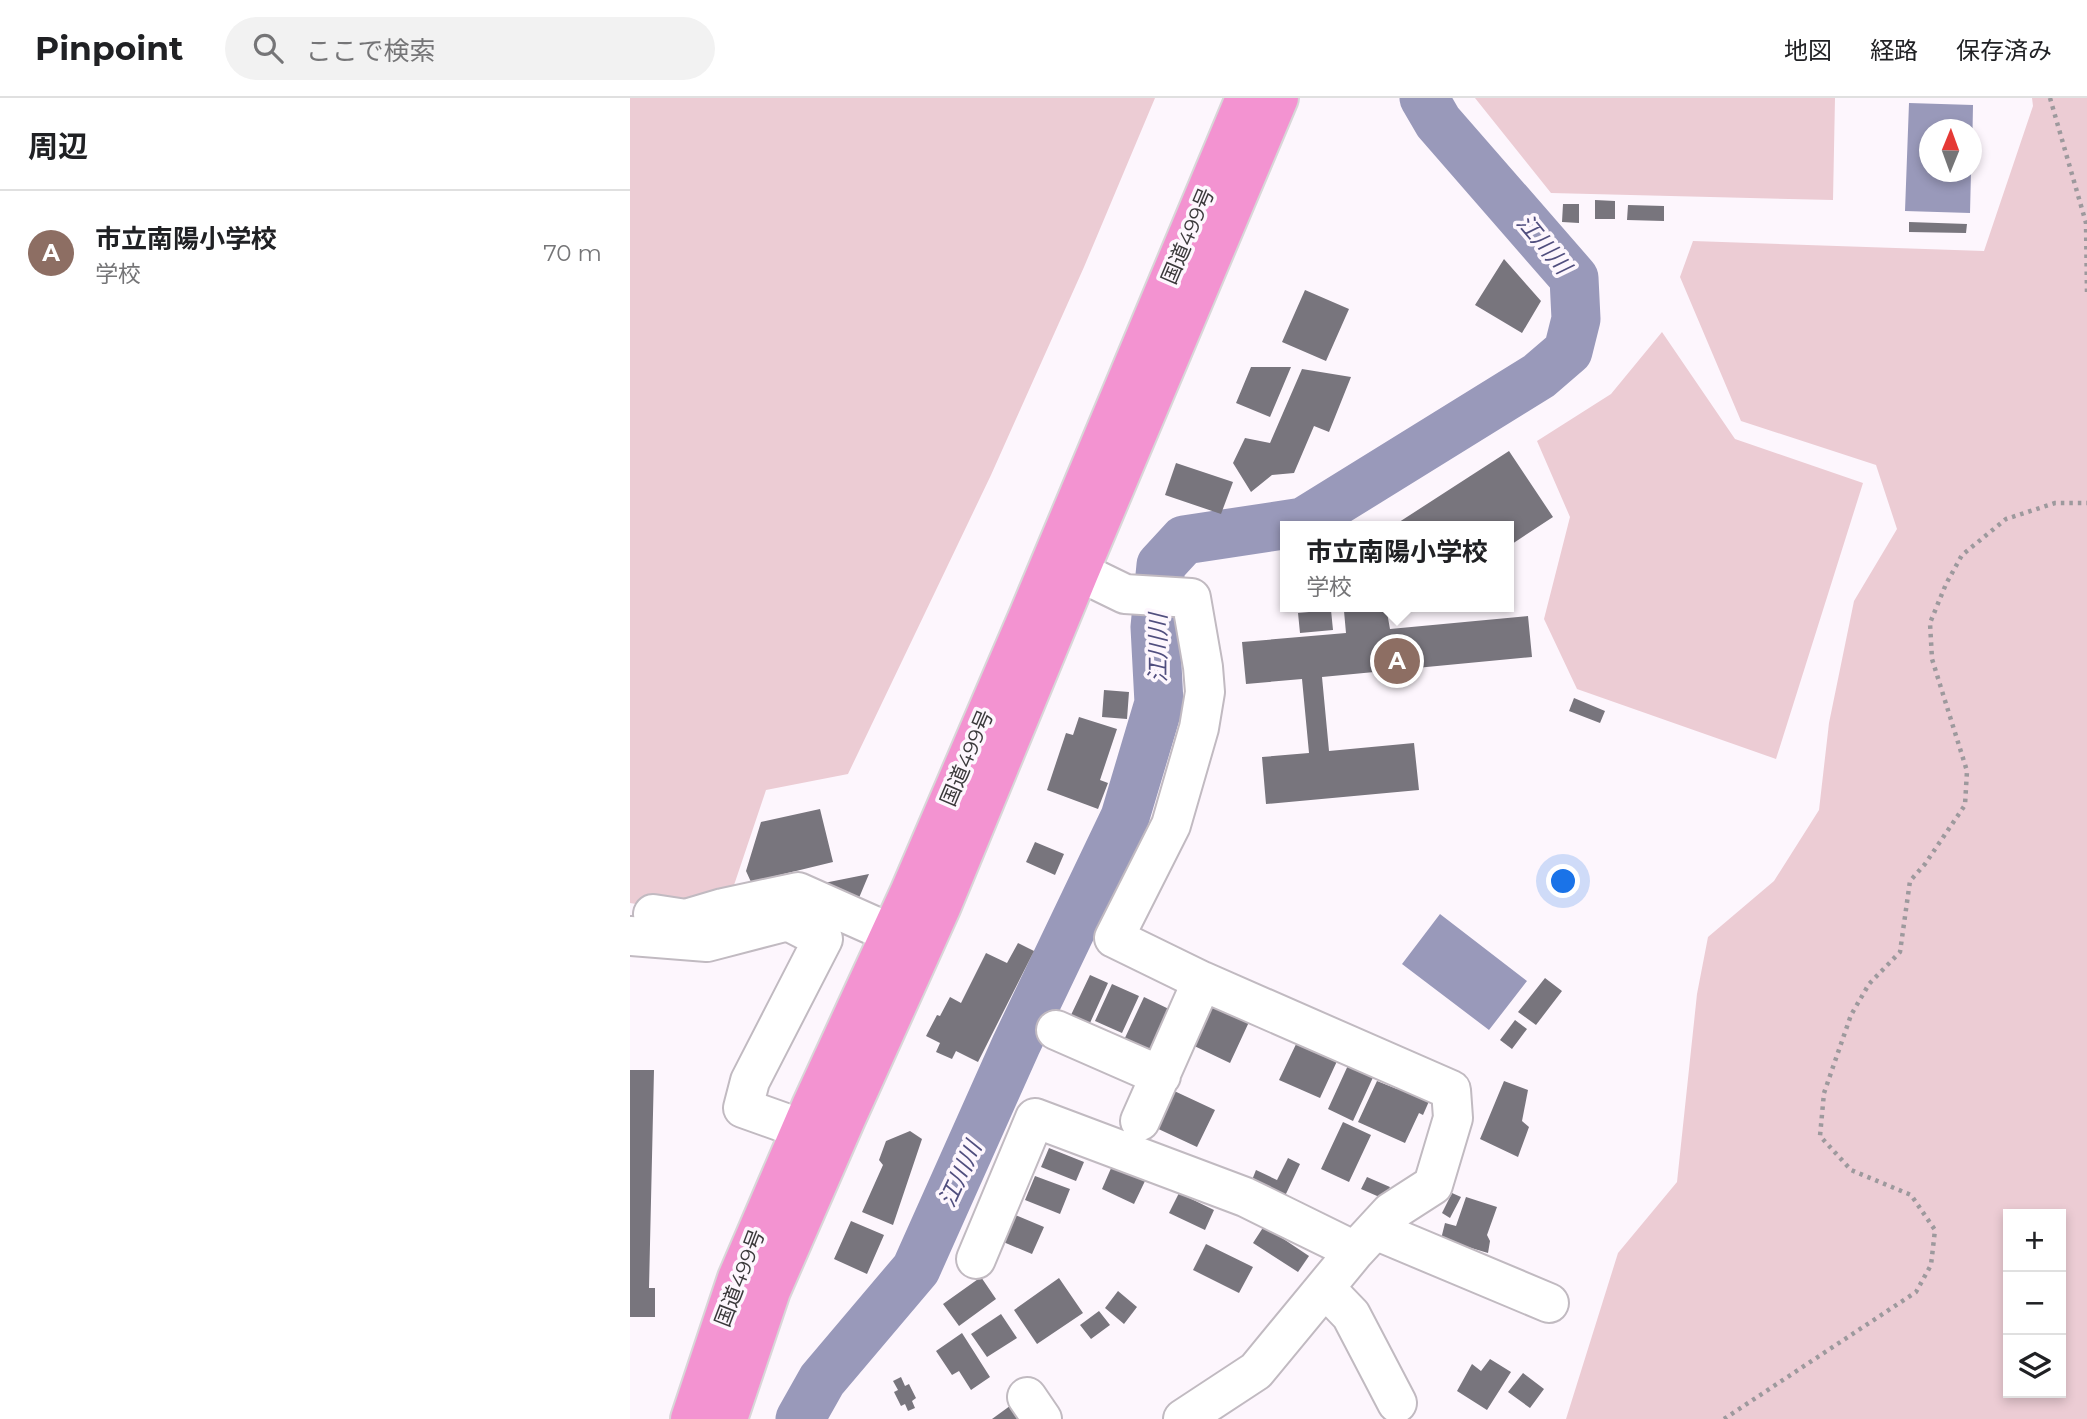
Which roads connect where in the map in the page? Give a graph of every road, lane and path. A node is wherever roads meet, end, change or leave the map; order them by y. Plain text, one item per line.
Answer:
1 (1245, 98) edge
2 (1279, 98) edge
3 (2050, 98) edge
4 (2087, 293) edge
5 (2087, 503) edge
6 (1066, 566) junction
7 (630, 911) edge
8 (890, 933) junction
9 (630, 936) edge
10 (1202, 981) junction
11 (1056, 1030) dead end
12 (1161, 1076) junction
13 (1140, 1121) dead end
14 (802, 1129) junction
15 (1365, 1240) junction
16 (976, 1259) dead end
17 (1325, 1288) junction
18 (1549, 1303) dead end
19 (1397, 1403) dead end
20 (690, 1419) edge
21 (728, 1419) edge
22 (1183, 1419) edge
23 (1724, 1419) edge

1 - 6 highway, 国道499号
2 - 6 highway, 国道499号
3 - 4 path
5 - 23 path
6 - 8 highway, 国道499号
6 - 10 street
6 - 21 highway, 国道499号
7 - 8 street
8 - 14 highway, 国道499号
9 - 14 street
10 - 12 street
10 - 15 street
11 - 12 street
12 - 13 street
14 - 20 highway, 国道499号
15 - 16 street
15 - 17 street
15 - 18 street
17 - 19 street
17 - 22 street

